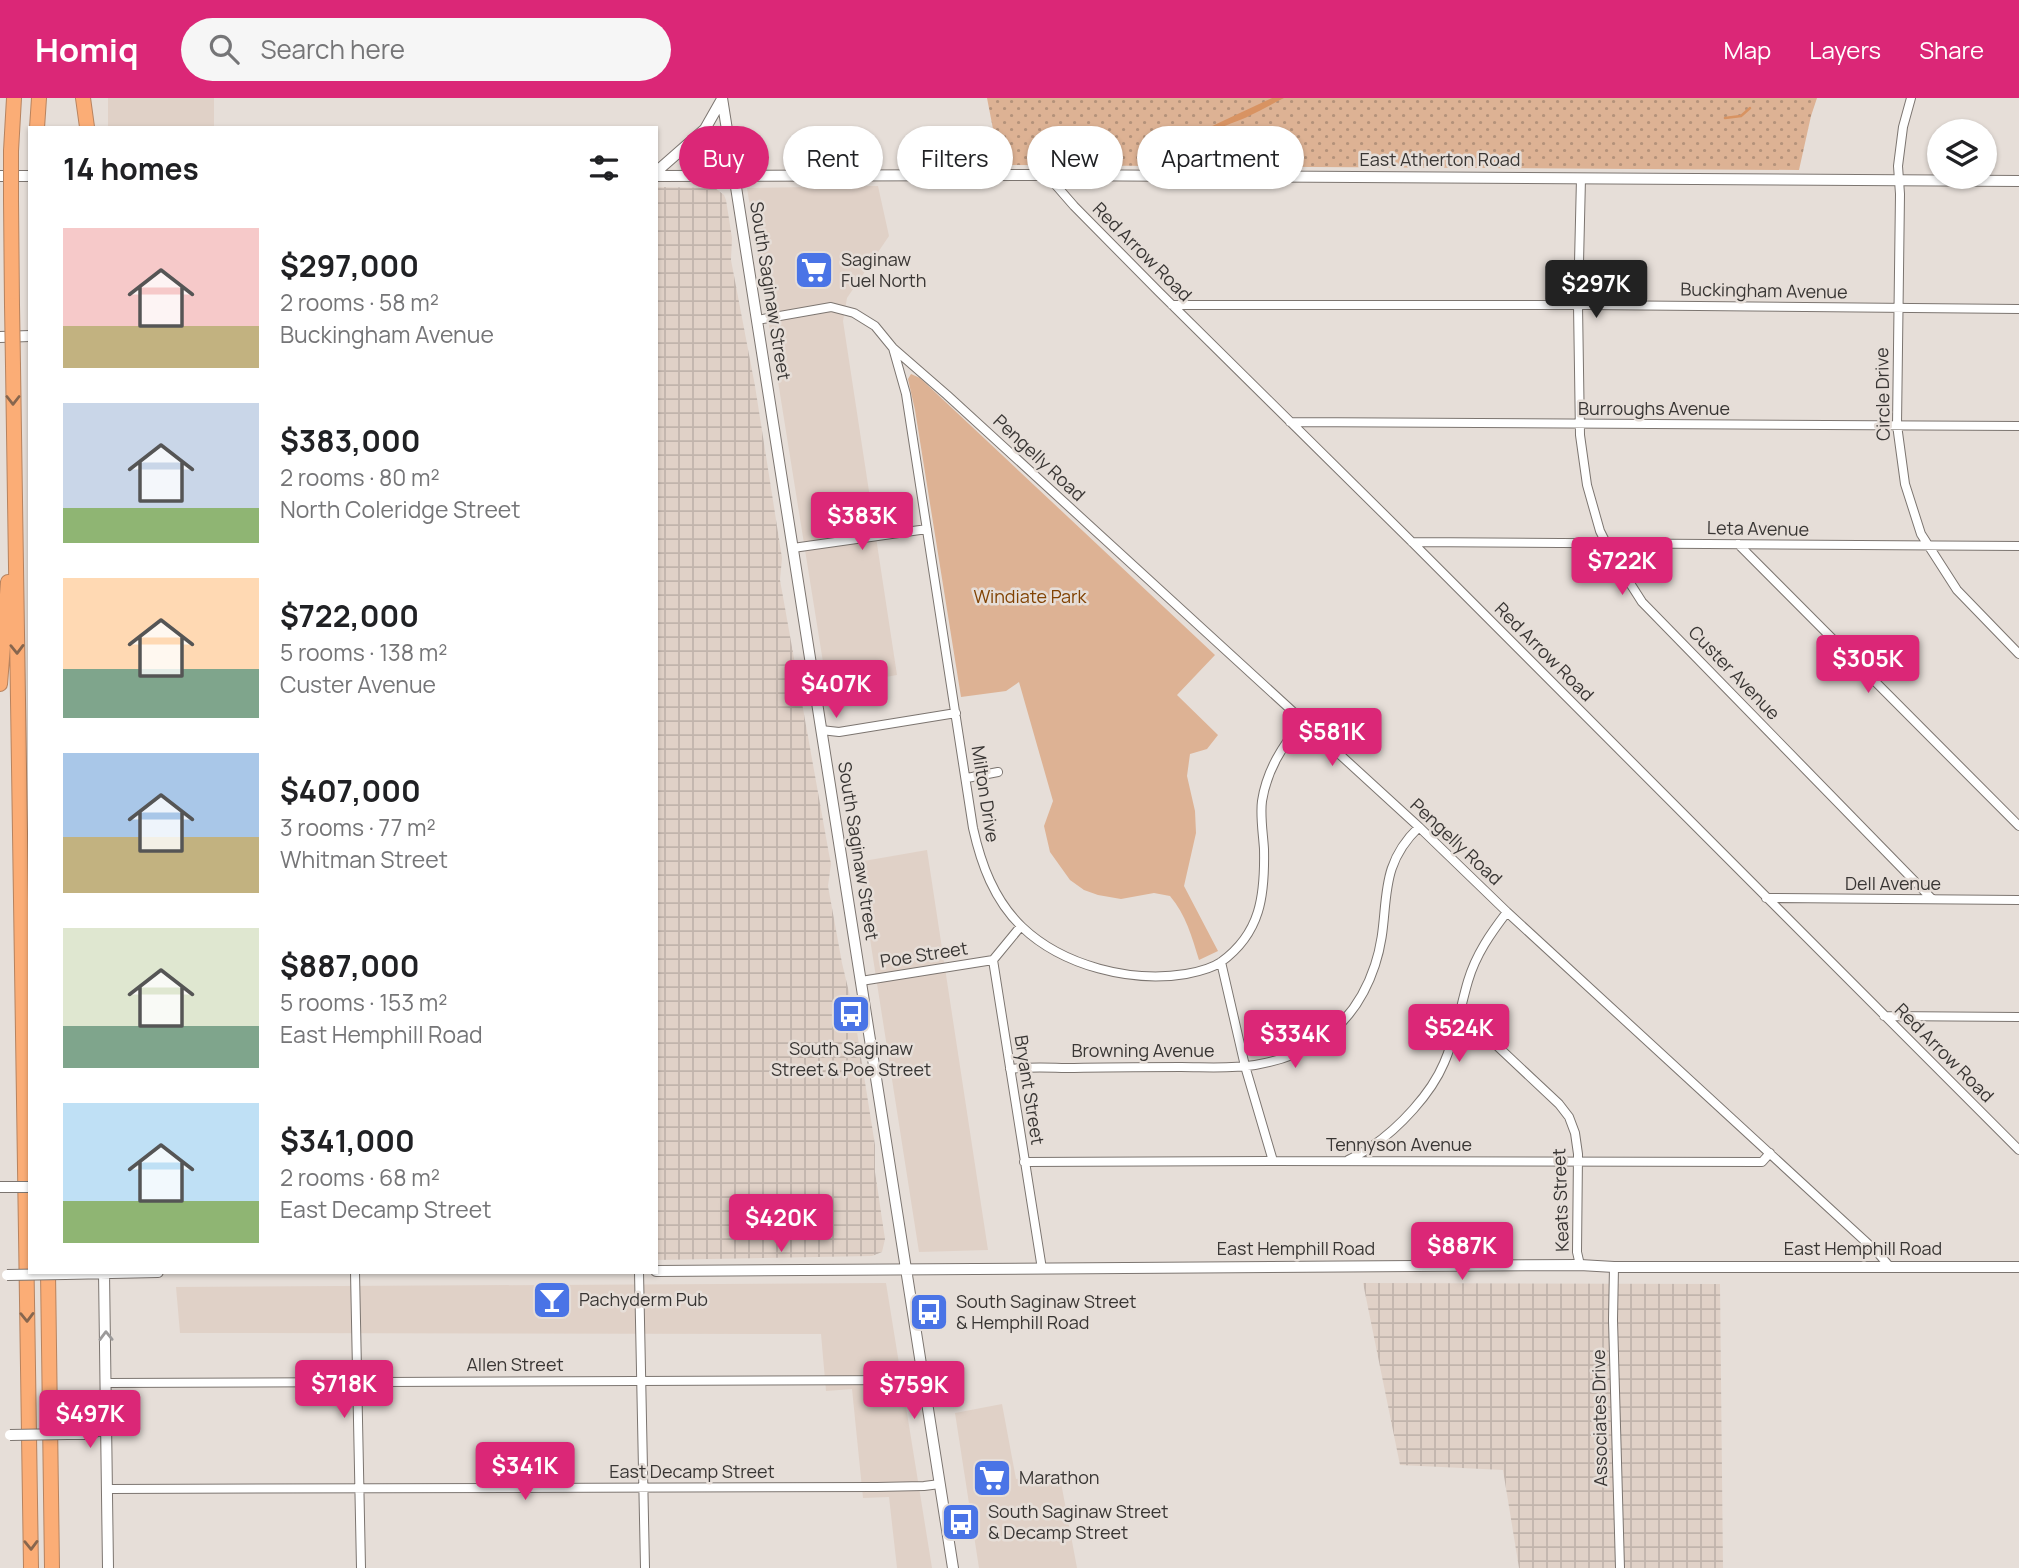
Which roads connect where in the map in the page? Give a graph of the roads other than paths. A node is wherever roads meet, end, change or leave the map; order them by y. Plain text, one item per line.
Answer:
1 (14, 98) edge
2 (39, 98) edge
3 (83, 98) edge
4 (91, 98) edge
5 (1911, 98) edge
6 (722, 99) edge
7 (37, 126) edge
8 (87, 126) edge
9 (87, 126) edge
10 (726, 126) edge
11 (658, 172) edge
12 (658, 174) edge
13 (679, 175) edge
14 (1027, 175) edge
15 (1123, 175) edge
16 (0, 176) edge
17 (28, 176) edge
18 (769, 176) edge
19 (1581, 178) junction
20 (1900, 181) junction
21 (2019, 181) edge
22 (736, 189) edge
23 (1059, 189) edge
24 (1172, 305) junction
25 (1578, 305) junction
26 (1898, 309) junction
27 (2019, 309) edge
28 (757, 320) junction
29 (28, 336) edge
30 (0, 337) edge
31 (893, 348) junction
32 (1290, 422) junction
33 (1579, 424) junction
34 (1897, 425) junction
35 (2019, 426) edge
36 (14, 433) junction
37 (927, 529) junction
38 (1412, 542) junction
39 (1605, 542) junction
40 (1738, 544) junction
41 (1928, 545) junction
42 (2019, 546) edge
43 (793, 548) junction
44 (2019, 654) edge
45 (0, 684) edge
46 (956, 713) junction
47 (1302, 721) junction
48 (821, 730) junction
49 (998, 772) dead end
50 (967, 778) junction
51 (2019, 826) edge
52 (1419, 827) junction
53 (1766, 898) junction
54 (1932, 899) junction
55 (2019, 900) edge
56 (1507, 912) junction
57 (1021, 926) junction
58 (993, 960) junction
59 (1221, 962) junction
60 (861, 981) junction
61 (1461, 1012) junction
62 (1884, 1016) junction
63 (2019, 1017) edge
64 (1245, 1066) junction
65 (1010, 1069) junction
66 (2015, 1142) edge
67 (2019, 1150) edge
68 (1770, 1153) junction
69 (1273, 1160) junction
70 (1345, 1161) junction
71 (1024, 1162) junction
72 (1576, 1162) junction
73 (0, 1187) edge
74 (28, 1187) edge
75 (1580, 1265) junction
76 (2019, 1266) edge
77 (1890, 1267) junction
78 (1614, 1268) junction
79 (1042, 1269) junction
80 (906, 1270) junction
81 (658, 1271) edge
82 (48, 1274) edge
83 (65, 1274) edge
84 (104, 1274) edge
85 (355, 1274) edge
86 (639, 1274) edge
87 (4, 1275) edge
88 (924, 1380) junction
89 (641, 1381) junction
90 (357, 1382) junction
91 (107, 1383) junction
92 (107, 1429) junction
93 (5, 1435) edge
94 (940, 1484) junction
95 (360, 1488) junction
96 (643, 1488) junction
97 (108, 1489) junction
98 (31, 1568) edge
99 (52, 1568) edge
100 (108, 1568) edge
101 (361, 1568) edge
102 (645, 1568) edge
103 (953, 1568) edge
104 (1620, 1568) edge

1 -> 36 highway, bridge
2 - 7 highway
3 - 8 highway
4 - 9 street
5 - 20 street, Circle Drive
6 - 10 street, South Saginaw Street
6 - 11 street
12 - 13 street, East Atherton Road
14 - 18 street, East Atherton Road
15 - 19 street, East Atherton Road
16 - 17 street
19 - 20 street, East Atherton Road
19 - 25 street, Custer Avenue
20 - 21 street, East Atherton Road
20 - 26 street, Circle Drive
22 - 28 street, South Saginaw Street
23 - 24 street, Red Arrow Road
24 - 25 street, Buckingham Avenue
24 - 32 street, Red Arrow Road
25 - 26 street, Buckingham Avenue
25 - 33 street, Custer Avenue
26 - 27 street, Buckingham Avenue
26 - 34 street, Circle Drive
28 - 31 street, Pengelly Road
28 - 43 street, South Saginaw Street
29 - 30 street
31 - 37 street, Milton Drive
31 - 47 street, Pengelly Road
32 - 33 street, Burroughs Avenue
32 - 38 street, Red Arrow Road
33 - 34 street, Burroughs Avenue
33 - 39 street, Custer Avenue
34 - 35 street, Burroughs Avenue
34 - 41 street, Circle Drive
36 - 45 highway
36 -> 98 highway
37 - 43 street
37 - 46 street, Milton Drive
38 - 39 street, Leta Avenue
38 - 53 street, Red Arrow Road
39 - 40 street, Leta Avenue
39 - 54 street, Custer Avenue
40 - 41 street, Leta Avenue
40 - 51 street
41 - 42 street, Leta Avenue
41 - 44 street, Circle Drive
43 - 48 street, South Saginaw Street
46 - 48 street
46 - 50 street, Milton Drive
47 - 52 street, Pengelly Road
47 - 59 street, Milton Drive
48 - 60 street, South Saginaw Street
49 - 50 street
50 - 57 street, Milton Drive
52 - 56 street, Pengelly Road
52 - 64 street, Browning Avenue
53 - 54 street, Dell Avenue
53 - 62 street, Red Arrow Road
54 - 55 street, Dell Avenue
56 - 61 street
56 - 68 street, Pengelly Road
57 - 58 street
57 - 59 street, Milton Drive
58 - 60 street, Poe Street
58 - 65 street, Bryant Street
59 - 64 street
60 - 80 street, South Saginaw Street
61 - 70 street
61 - 72 street, Keats Street
62 - 63 street
62 - 66 street, Red Arrow Road
64 - 65 street, Browning Avenue
64 - 69 street
65 - 71 street, Bryant Street
66 - 67 street, Red Arrow Road
68 - 72 street, Tennyson Avenue
68 - 77 street, Pengelly Road
69 - 70 street, Tennyson Avenue
69 - 71 street, Tennyson Avenue
70 - 72 street, Tennyson Avenue
71 - 79 street, Bryant Street
72 - 75 street, Keats Street
73 - 74 street, bridge
75 - 78 street, East Hemphill Road
75 - 79 street, East Hemphill Road
76 - 77 street, East Hemphill Road
77 - 78 street, East Hemphill Road
78 - 104 street, Associates Drive
79 - 80 street, East Hemphill Road
80 - 81 street, East Hemphill Road
80 - 88 street, South Saginaw Street
82 - 99 highway
83 - 87 street, bridge
91 -> 84 street
85 - 90 street
86 - 89 street
88 - 89 street, Allen Street
88 - 94 street, South Saginaw Street
89 - 90 street, Allen Street
89 - 96 street
90 - 91 street, Allen Street
90 - 95 street
91 - 92 street
92 - 93 street, bridge
92 - 97 street
94 - 96 street, East Decamp Street
94 - 103 street, South Saginaw Street
95 - 96 street, East Decamp Street
95 - 97 street, East Decamp Street
95 - 101 street
96 - 102 street
97 - 100 street

